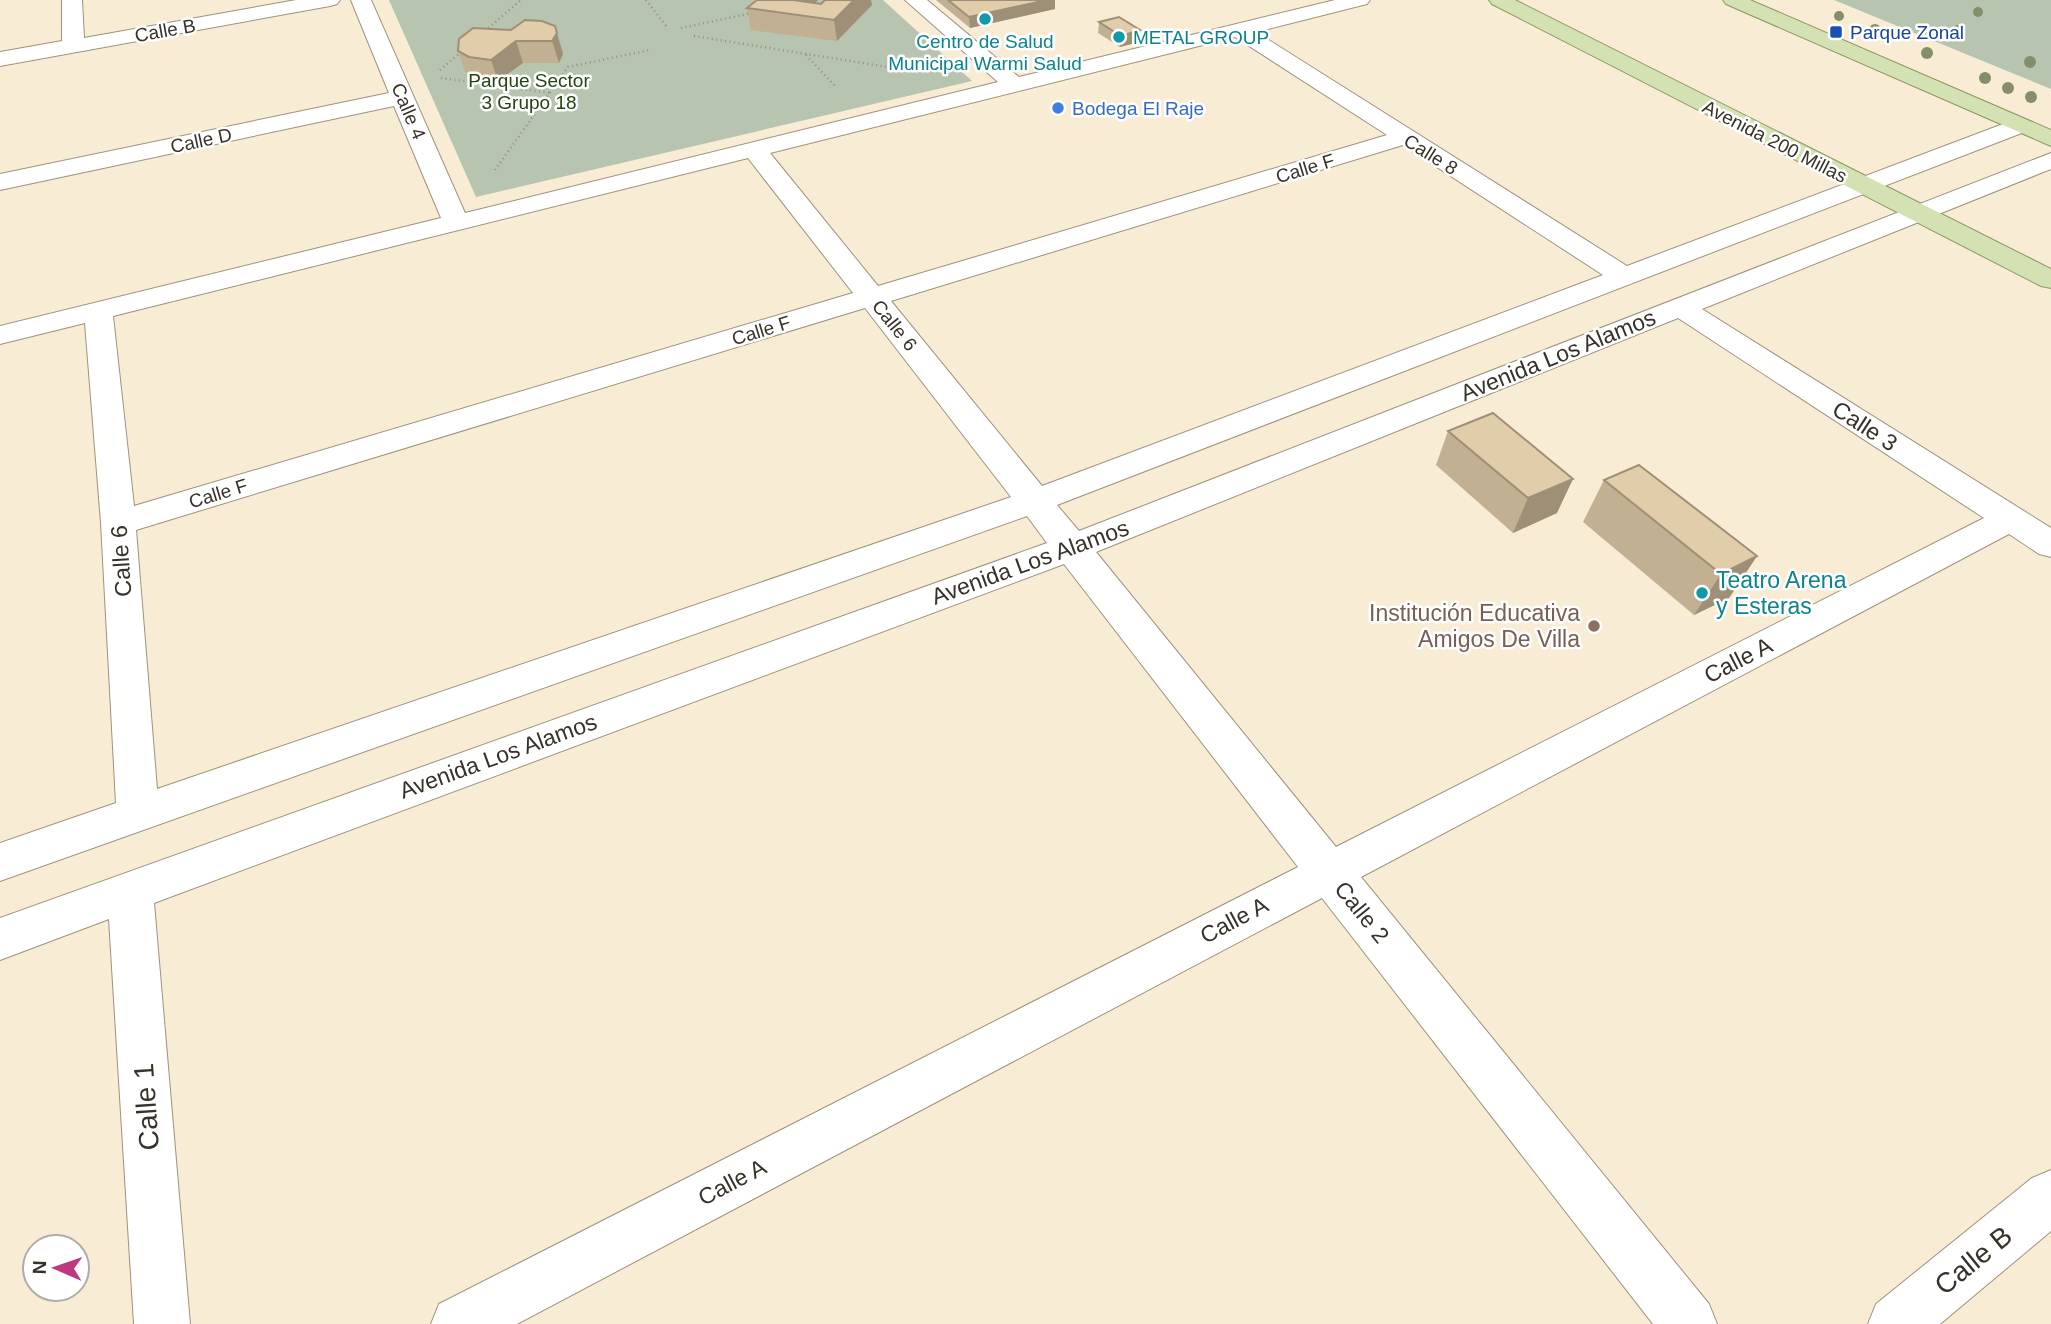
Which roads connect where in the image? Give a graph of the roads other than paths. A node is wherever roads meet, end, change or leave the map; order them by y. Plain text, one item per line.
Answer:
1 (72, 0) edge
2 (330, 0) edge
3 (361, 0) edge
4 (915, 0) edge
5 (1360, 0) edge
6 (1499, 0) edge
7 (1733, 0) edge
8 (1239, 30) junction
9 (73, 46) junction
10 (0, 59) edge
11 (1015, 85) junction
12 (402, 97) junction
13 (2019, 126) junction
14 (1405, 138) junction
15 (2051, 139) edge
16 (754, 149) junction
17 (2051, 160) edge
18 (0, 182) edge
19 (1861, 185) junction
20 (1917, 212) junction
21 (456, 223) junction
22 (1624, 276) junction
23 (2051, 280) edge
24 (872, 297) junction
25 (1679, 307) junction
26 (98, 310) junction
27 (0, 335) edge
28 (1035, 501) junction
29 (2010, 519) junction
30 (118, 523) junction
31 (2051, 545) edge
32 (1071, 548) junction
33 (138, 812) junction
34 (0, 862) edge
35 (1329, 871) junction
36 (130, 890) junction
37 (0, 939) edge
38 (2051, 1197) edge
39 (162, 1324) edge
40 (460, 1324) edge
41 (1689, 1324) edge
42 (1896, 1324) edge

1 - 9 street
2 - 9 street, Calle B
3 - 12 street, Calle 4
4 - 11 street
5 - 8 street
6 - 19 main road, Avenida 200 Millas
7 - 13 main road
8 - 11 street
8 - 14 street, Calle 8
9 - 10 street, Calle B
11 - 16 street
12 - 18 street, Calle D
12 - 21 street, Calle 4
13 - 15 main road
13 - 19 street
14 - 22 street, Calle 8
14 - 24 street, Calle F
16 - 21 street
16 - 24 street, Calle 6
17 - 20 street, Avenida Los Alamos
19 - 20 main road, Avenida 200 Millas
19 - 22 street
20 - 23 main road, Avenida 200 Millas
20 - 25 street, Avenida Los Alamos
21 - 26 street
22 - 28 street
24 - 28 street, Calle 6
24 - 30 street, Calle F
25 - 29 street, Calle 3
25 - 32 street, Avenida Los Alamos
26 - 27 street
26 - 30 street, Calle 6
28 - 32 street, Calle 2
28 - 33 street
29 - 31 street, Calle 3
29 - 35 street, Calle A
30 - 33 street, Calle 6
32 - 35 street, Calle 2
32 - 36 street, Avenida Los Alamos
33 - 34 street
35 - 40 street, Calle A
35 - 41 street, Calle 2
36 - 37 street, Avenida Los Alamos
36 - 39 street, Calle 1
38 - 42 street, Calle B

